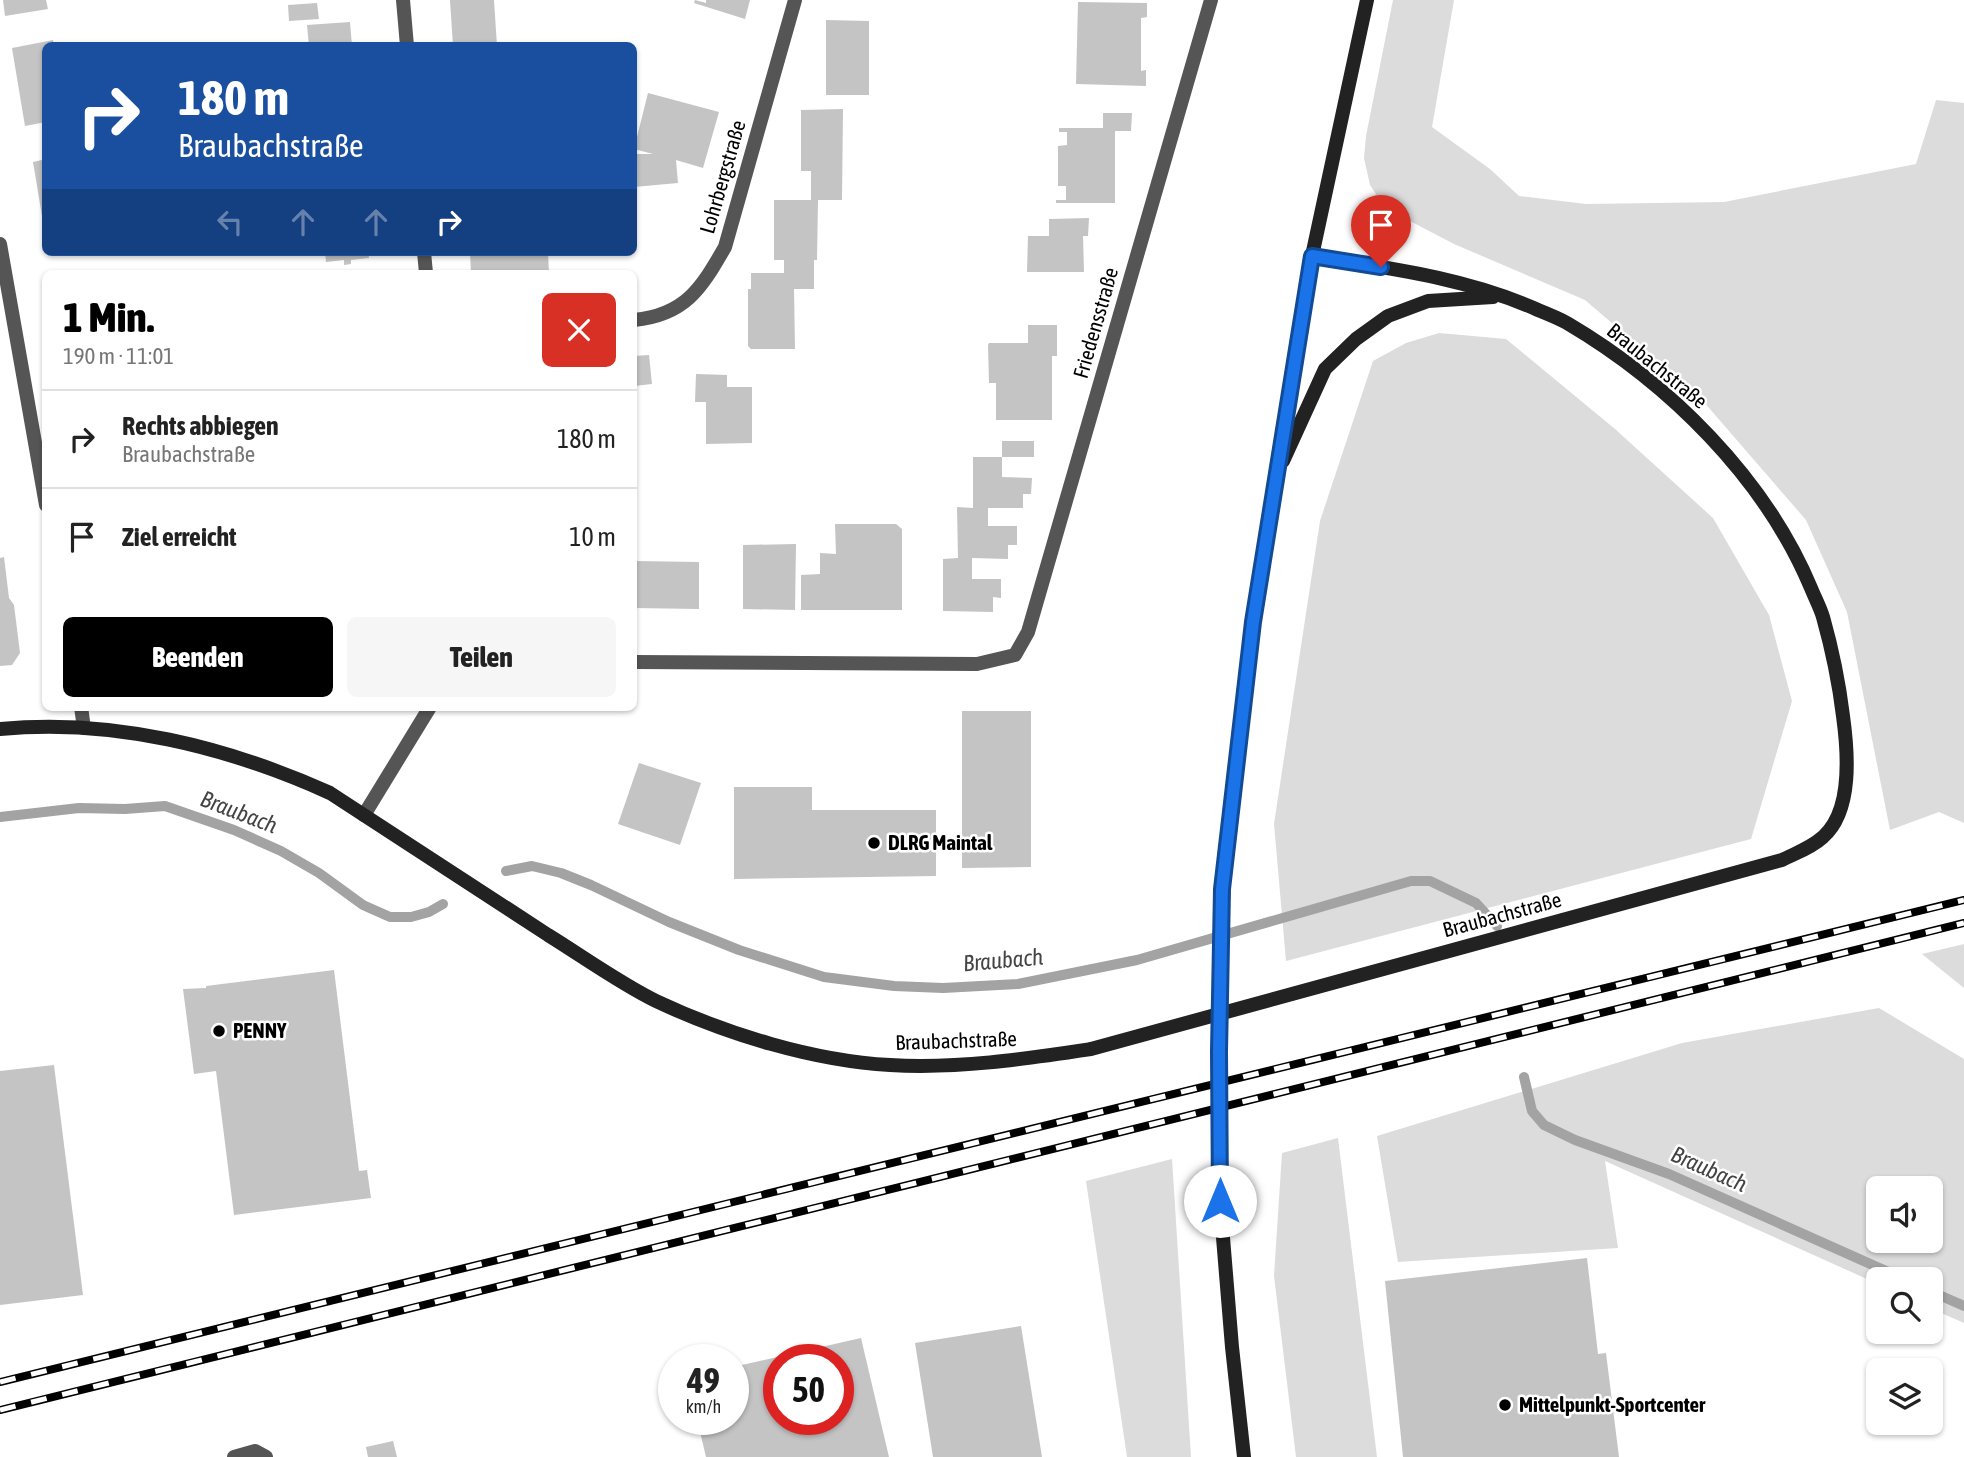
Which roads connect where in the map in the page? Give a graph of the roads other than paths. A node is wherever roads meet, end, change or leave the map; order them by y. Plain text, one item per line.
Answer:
1 (403, 0) edge
2 (795, 0) edge
3 (1211, 0) edge
4 (1367, 0) edge
5 (407, 42) edge
6 (0, 244) edge
7 (1312, 256) junction
8 (1504, 296) junction
9 (637, 320) edge
10 (1276, 474) junction
11 (42, 482) edge
12 (637, 662) edge
13 (82, 711) edge
14 (428, 711) edge
15 (85, 728) junction
16 (0, 729) edge
17 (364, 815) junction
18 (234, 1457) edge
19 (266, 1457) edge
20 (1244, 1457) edge

1 - 5 street
2 - 9 street, Lohrbergstraße
3 - 12 street, Friedensstraße
4 - 7 street
6 - 11 street
7 - 8 street, Braubachstraße
7 - 10 street
8 - 10 street
8 - 17 street, Braubachstraße
10 - 20 street, bridge
13 - 15 street
14 - 17 street
15 - 16 street, Braubachstraße
15 - 17 street, Braubachstraße
18 - 19 street

